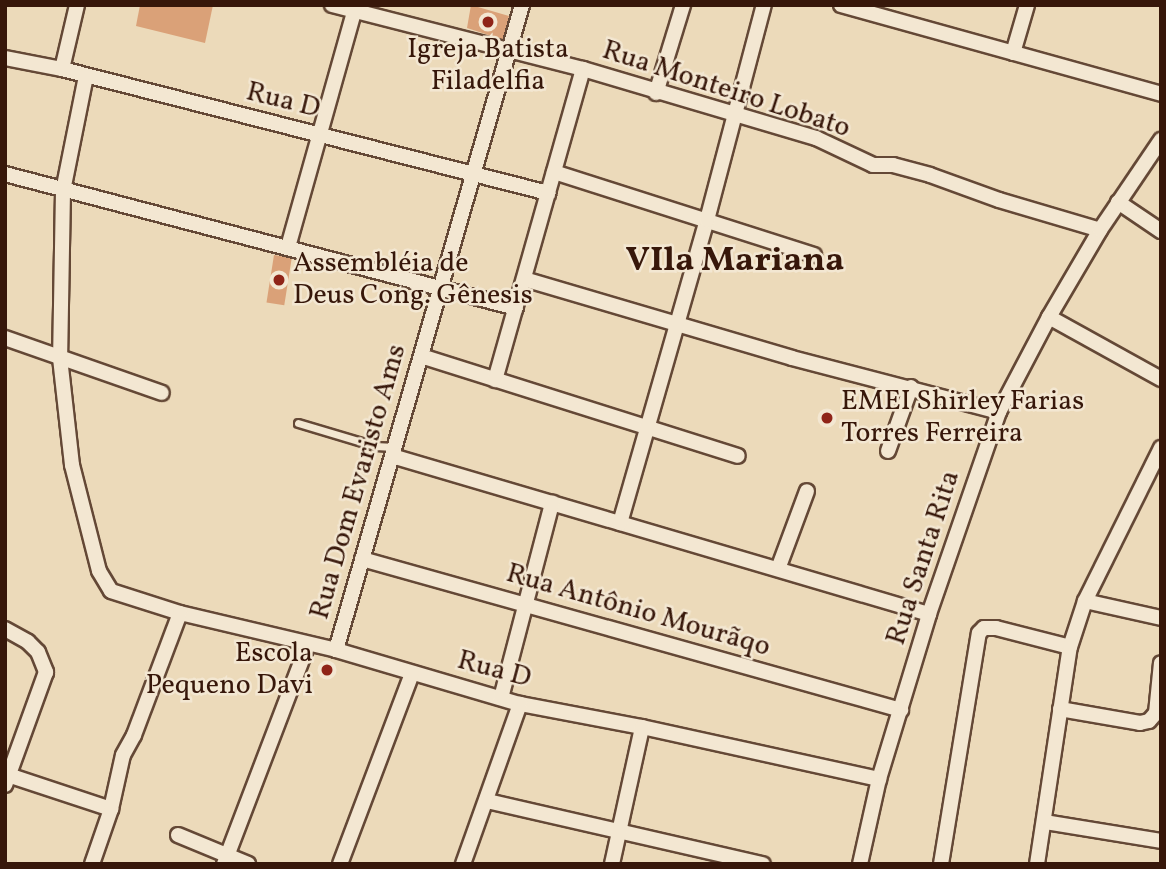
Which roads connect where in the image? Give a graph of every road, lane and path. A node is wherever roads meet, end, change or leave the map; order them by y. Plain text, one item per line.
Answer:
1 (77, 5) edge
2 (332, 5) edge
3 (522, 5) edge
4 (683, 5) edge
5 (764, 5) edge
6 (841, 5) edge
7 (1027, 5) edge
8 (356, 8) edge
9 (509, 50) junction
10 (1013, 53) junction
11 (5, 58) edge
12 (62, 69) junction
13 (583, 69) junction
14 (86, 76) junction
15 (656, 93) junction
16 (1161, 94) edge
17 (735, 115) junction
18 (320, 135) junction
19 (1161, 140) edge
20 (474, 172) junction
21 (554, 172) junction
22 (5, 174) edge
23 (63, 191) junction
24 (548, 193) junction
25 (1118, 202) junction
26 (707, 220) junction
27 (1100, 230) junction
28 (1161, 231) edge
29 (288, 247) junction
30 (814, 256) dead end
31 (524, 279) junction
32 (441, 286) junction
33 (516, 307) junction
34 (1049, 317) junction
35 (678, 324) junction
36 (5, 338) edge
37 (421, 356) junction
38 (60, 358) junction
39 (1161, 379) edge
40 (495, 380) junction
41 (911, 387) junction
42 (162, 393) dead end
43 (999, 412) junction
44 (298, 423) dead end
45 (649, 426) junction
46 (1161, 448) edge
47 (393, 451) junction
48 (888, 452) dead end
49 (738, 456) dead end
50 (807, 491) dead end
51 (552, 503) junction
52 (620, 523) junction
53 (362, 559) junction
54 (778, 569) junction
55 (1085, 601) junction
56 (525, 605) junction
57 (180, 613) junction
58 (929, 614) junction
59 (1161, 618) edge
60 (5, 629) edge
61 (308, 644) junction
62 (1070, 647) junction
63 (336, 650) junction
64 (1161, 663) edge
65 (412, 673) junction
66 (501, 698) junction
67 (520, 704) junction
68 (1060, 709) junction
69 (901, 710) junction
70 (642, 727) junction
71 (6, 778) edge
72 (879, 779) junction
73 (487, 801) junction
74 (111, 809) junction
75 (1045, 822) junction
76 (618, 832) junction
77 (178, 835) dead end
78 (1161, 841) edge
79 (225, 860) edge
80 (92, 864) edge
81 (248, 864) edge
82 (340, 864) edge
83 (463, 864) edge
84 (612, 864) edge
85 (763, 864) edge
86 (860, 864) edge
87 (941, 864) edge
88 (1037, 864) edge

1 - 12 street
2 - 8 street, Rua Monteiro Lobato
3 - 9 street, Rua Dom Evaristo Ams
4 - 15 street
5 - 17 street
6 - 10 street
7 - 10 street
8 - 9 street, Rua Monteiro Lobato
8 - 18 street
9 - 13 street, Rua Monteiro Lobato
9 - 20 street, Rua Dom Evaristo Ams
10 - 16 street
11 - 12 street, Rua D
12 - 14 street, Rua D
13 - 15 street, Rua Monteiro Lobato
13 - 21 street
14 - 18 street, Rua D
14 - 23 street
15 - 17 street, Rua Monteiro Lobato
17 - 26 street
17 - 27 street, Rua Monteiro Lobato
18 - 20 street, Rua D
18 - 29 street
19 - 25 street, Rua Santa Rita
20 - 24 street, Rua D
20 - 32 street, Rua Dom Evaristo Ams
21 - 24 street
21 - 26 street
22 - 23 street
23 - 29 street
23 - 38 street
24 - 31 street
25 - 27 street, Rua Santa Rita
25 - 28 street
26 - 30 street
26 - 35 street
27 - 34 street, Rua Santa Rita
29 - 32 street
31 - 33 street
31 - 35 street
32 - 33 street
32 - 37 street, Rua Dom Evaristo Ams
33 - 40 street
34 - 39 street
34 - 43 street, Rua Santa Rita
35 - 41 street
35 - 45 street
36 - 38 street
37 - 40 street
37 - 47 street, Rua Dom Evaristo Ams
38 - 42 street
38 - 57 street, Rua D
40 - 45 street
41 - 43 street
41 - 48 street
43 - 58 street, Rua Santa Rita
44 - 47 lane
45 - 49 street
45 - 52 street
46 - 55 street
47 - 51 street
47 - 53 street, Rua Dom Evaristo Ams
50 - 54 street
51 - 52 street
51 - 56 street
52 - 54 street
53 - 56 street, Rua Antônio Mourãqo
53 - 63 street, Rua Dom Evaristo Ams
54 - 58 street
55 - 59 street
55 - 62 street
56 - 66 street
56 - 69 street, Rua Antônio Mourãqo
57 - 61 street, Rua D
57 - 74 street
58 - 69 street, Rua Santa Rita
60 - 71 street
61 - 63 street, Rua D
61 - 79 street
62 - 68 street
62 - 87 street
63 - 65 street, Rua D
64 - 68 street
65 - 66 street, Rua D
65 - 82 street
66 - 67 street, Rua D
67 - 70 street, Rua D
67 - 73 street
68 - 75 street
69 - 72 street, Rua Santa Rita
70 - 72 street, Rua D
70 - 76 street
71 - 74 street
72 - 86 street, Rua Santa Rita
73 - 76 street
73 - 83 street
74 - 80 street
75 - 78 street
75 - 88 street
76 - 84 street
76 - 85 street
77 - 79 street
79 - 81 street

